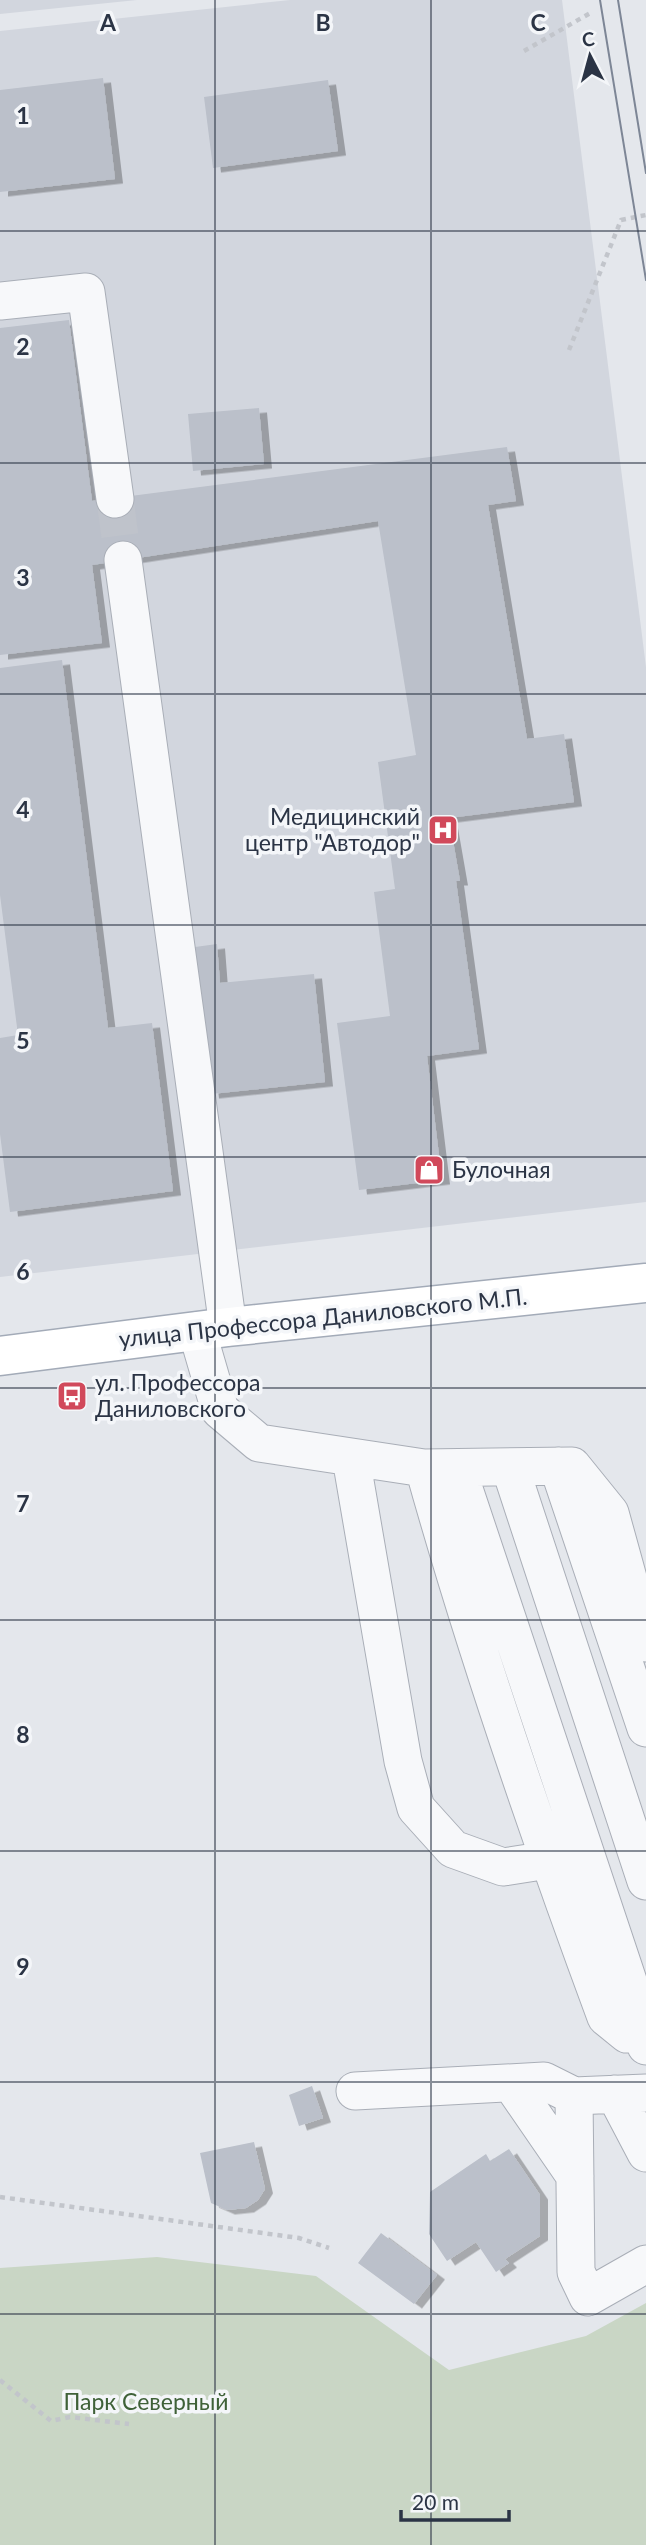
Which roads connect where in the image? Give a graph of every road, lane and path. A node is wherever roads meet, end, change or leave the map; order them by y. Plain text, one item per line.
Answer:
1 (592, 12) dead end
2 (524, 51) dead end
3 (646, 215) edge
4 (0, 301) edge
5 (569, 350) dead end
6 (115, 499) tunnel mouth
7 (123, 560) tunnel mouth
8 (646, 1283) edge
9 (212, 1329) junction
10 (0, 1356) edge
11 (351, 1458) junction
12 (558, 1466) junction
13 (510, 1467) junction
14 (440, 1468) junction
15 (646, 1643) edge
16 (646, 1728) edge
17 (548, 1860) junction
18 (646, 1881) edge
19 (645, 2035) edge
20 (355, 2091) dead end
21 (636, 2098) edge
22 (555, 2100) junction
23 (646, 2153) edge
24 (575, 2176) junction
25 (0, 2197) edge
26 (329, 2248) dead end
27 (646, 2264) edge
28 (0, 2380) edge
29 (129, 2424) dead end

1 - 2 path
3 - 5 path
4 - 6 lane
7 - 9 lane
8 - 9 main road, улица Профессора Даниловского М.П.
9 - 10 main road, улица Профессора Даниловского М.П.
9 - 11 lane
11 - 14 lane
11 - 17 lane
12 - 13 lane
12 - 15 lane
12 - 16 lane
13 - 14 lane
13 - 18 lane
14 - 17 lane
14 - 19 lane
17 - 19 lane
20 - 22 lane
21 - 22 lane
21 - 23 lane
22 - 24 lane
22 - 24 lane
24 - 27 lane
25 - 26 path
28 - 29 path

